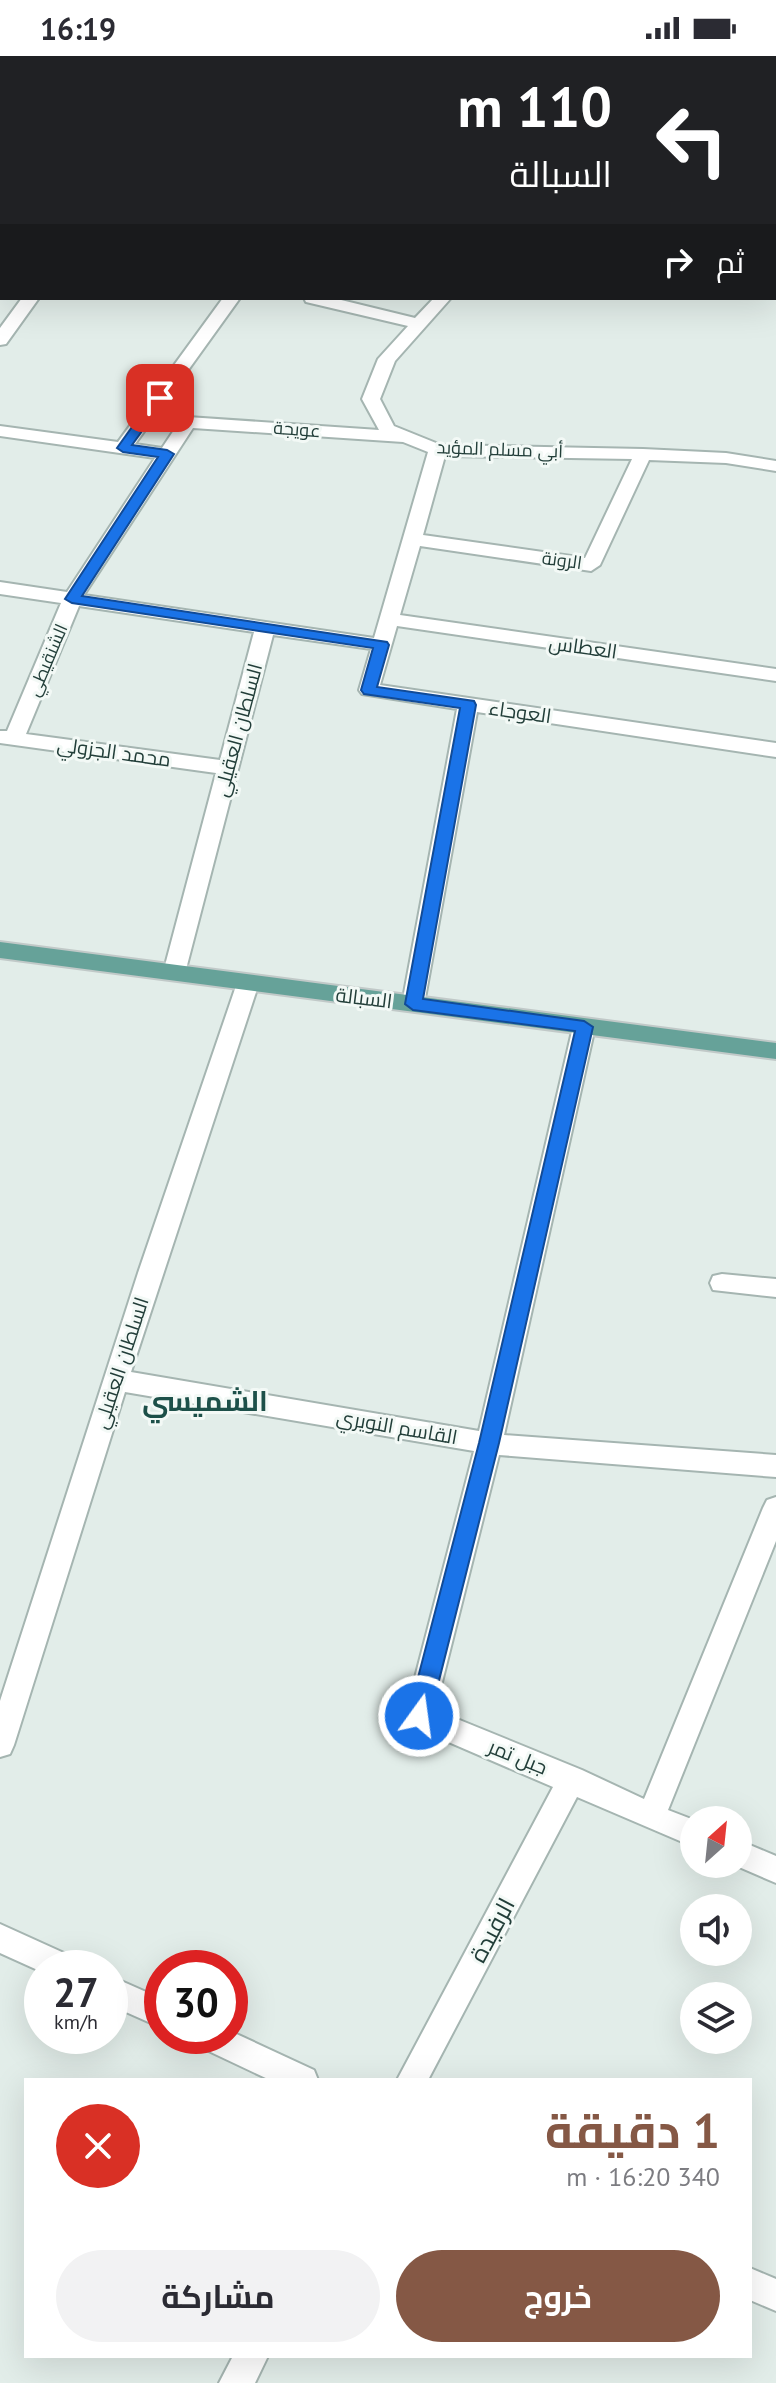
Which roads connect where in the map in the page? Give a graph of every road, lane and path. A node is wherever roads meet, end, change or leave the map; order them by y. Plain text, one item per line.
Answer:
1 (30, 300) edge
2 (231, 300) edge
3 (320, 300) edge
4 (441, 300) edge
5 (419, 324) junction
6 (0, 340) edge
7 (188, 422) joint
8 (0, 431) edge
9 (406, 437) junction
10 (123, 448) junction
11 (438, 450) junction
12 (167, 454) junction
13 (643, 454) junction
14 (776, 466) edge
15 (412, 539) junction
16 (0, 588) edge
17 (72, 599) junction
18 (389, 619) junction
19 (265, 627) junction
20 (381, 645) junction
21 (776, 675) edge
22 (468, 705) junction
23 (7, 738) edge
24 (776, 750) edge
25 (228, 768) junction
26 (0, 950) edge
27 (174, 973) junction
28 (248, 983) junction
29 (413, 1004) junction
30 (584, 1027) junction
31 (776, 1051) edge
32 (722, 1283) dead end
33 (776, 1288) edge
34 (116, 1380) junction
35 (489, 1443) junction
36 (776, 1466) edge
37 (776, 1508) edge
38 (0, 1745) edge
39 (572, 1779) junction
40 (652, 1815) junction
41 (680, 1828) edge
42 (752, 1859) edge
43 (776, 1870) edge
44 (0, 1938) edge
45 (26, 1950) edge
46 (247, 2054) edge
47 (299, 2078) edge
48 (413, 2078) edge
49 (752, 2285) edge
50 (776, 2295) edge
51 (251, 2358) edge
52 (236, 2383) edge

1 - 6 street
2 - 10 street
3 - 5 street
4 - 5 street, أبي مسلم المؤيد
5 - 9 street, أبي مسلم المؤيد
7 - 9 street, عويجة
7 - 12 street, الشنقيطي
8 - 10 street
9 - 11 street, أبي مسلم المؤيد
10 - 12 street
11 - 13 street, أبي مسلم المؤيد
11 - 15 street, العوجاء
12 - 17 street, الشنقيطي
13 - 14 street, أبي مسلم المؤيد
13 - 15 street, الرونة
15 - 18 street, العوجاء
16 - 17 street
17 - 19 street
17 - 23 street, الشنقيطي
18 - 20 street, العوجاء
18 - 21 street, العطاس
19 - 20 street
19 - 25 street, السلطان العقيلي
20 - 22 street, العوجاء
22 - 24 street, العوجاء
22 - 29 street
23 - 25 street, محمد الجزولي
25 - 27 street, السلطان العقيلي
26 - 27 main road, السبالة
27 - 28 main road, السبالة
28 - 29 main road, السبالة
28 - 34 street, السلطان العقيلي
29 - 30 main road, السبالة
30 - 31 main road, السبالة
30 - 35 street, جبل تمر
32 - 33 street
34 - 35 street, القاسم النويري
34 - 38 street, السلطان العقيلي
35 - 36 street, القاسم النويري
35 - 39 street, جبل تمر
37 - 40 street
39 - 40 street, جبل تمر
39 - 48 street, الرفيدة
40 - 41 street, جبل تمر
42 - 43 street
44 - 45 street
46 - 47 street
49 - 50 street
51 - 52 street

